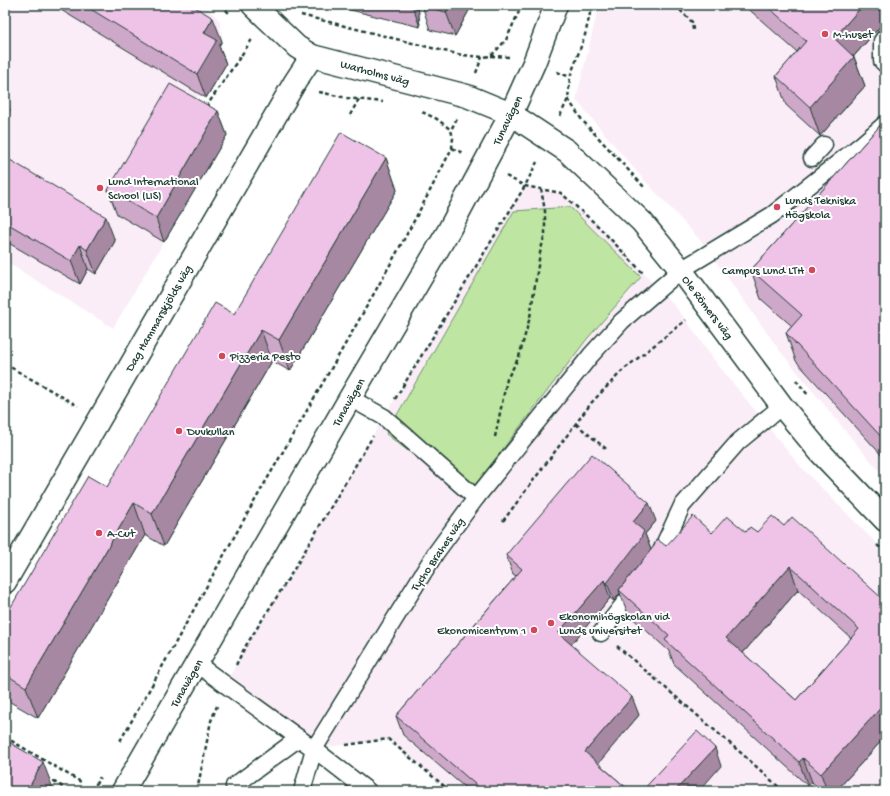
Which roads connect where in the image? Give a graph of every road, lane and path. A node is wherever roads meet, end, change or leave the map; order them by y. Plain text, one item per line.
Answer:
1 (253, 5) edge
2 (522, 5) edge
3 (556, 5) edge
4 (675, 5) edge
5 (297, 11) dead end
6 (693, 30) dead end
7 (253, 38) dead end
8 (885, 38) edge
9 (312, 56) junction
10 (885, 64) edge
11 (294, 82) junction
12 (359, 99) junction
13 (385, 102) dead end
14 (420, 111) dead end
15 (202, 113) edge
16 (511, 114) junction
17 (350, 115) dead end
18 (885, 124) edge
19 (824, 145) dead end
20 (452, 148) junction
21 (812, 158) dead end
22 (484, 164) junction
23 (541, 189) junction
24 (681, 270) junction
25 (658, 289) junction
26 (686, 320) junction
27 (690, 326) dead end
28 (5, 364) edge
29 (350, 398) junction
30 (782, 406) junction
31 (100, 417) junction
32 (576, 424) junction
33 (494, 442) dead end
34 (608, 445) dead end
35 (476, 498) junction
36 (885, 520) edge
37 (503, 521) dead end
38 (874, 542) dead end
39 (885, 552) edge
40 (5, 582) edge
41 (601, 633) joint
42 (197, 664) junction
43 (5, 737) edge
44 (299, 738) junction
45 (117, 748) dead end
46 (314, 749) junction
47 (103, 772) dead end
48 (44, 776) edge
49 (81, 782) dead end
50 (234, 786) dead end
51 (70, 791) edge
52 (92, 791) edge
53 (123, 791) edge
54 (302, 791) edge
55 (368, 791) edge
56 (450, 791) edge
57 (783, 791) edge

1 - 9 street, Warholms väg
2 - 5 path
3 - 16 street, Tunavägen
4 - 6 path
7 - 15 path
8 - 10 lane
9 - 11 street, Dag Hammarskjölds väg
9 - 16 street, Warholms väg
11 - 12 path
11 - 31 street, Dag Hammarskjölds väg
12 - 13 path
12 - 17 path
14 - 20 path
16 - 22 street, Tunavägen
16 - 24 street, Ole Römers väg
18 - 24 lane, Tycho Brahes väg
19 - 21 lane
20 - 22 path
20 - 45 path
22 - 23 path
22 - 29 street, Tunavägen
23 - 25 path
23 - 33 path
24 - 25 lane, Tycho Brahes väg
24 - 30 street, Ole Römers väg
25 - 26 path
25 - 35 lane, Tycho Brahes väg
26 - 27 path
26 - 32 path
28 - 31 path
29 - 35 lane
29 - 42 street, Tunavägen
30 - 36 street, Ole Römers väg
30 - 41 lane
31 - 40 street, Dag Hammarskjölds väg
32 - 34 path
32 - 37 path
35 - 46 lane, Tycho Brahes väg
38 - 39 path
41 - 57 path
42 - 44 lane
42 - 53 street, Tunavägen
43 - 49 path
44 - 46 lane
44 - 50 lane
46 - 54 lane, Tycho Brahes väg
46 - 55 lane
46 - 56 path
47 - 52 path
48 - 51 path

